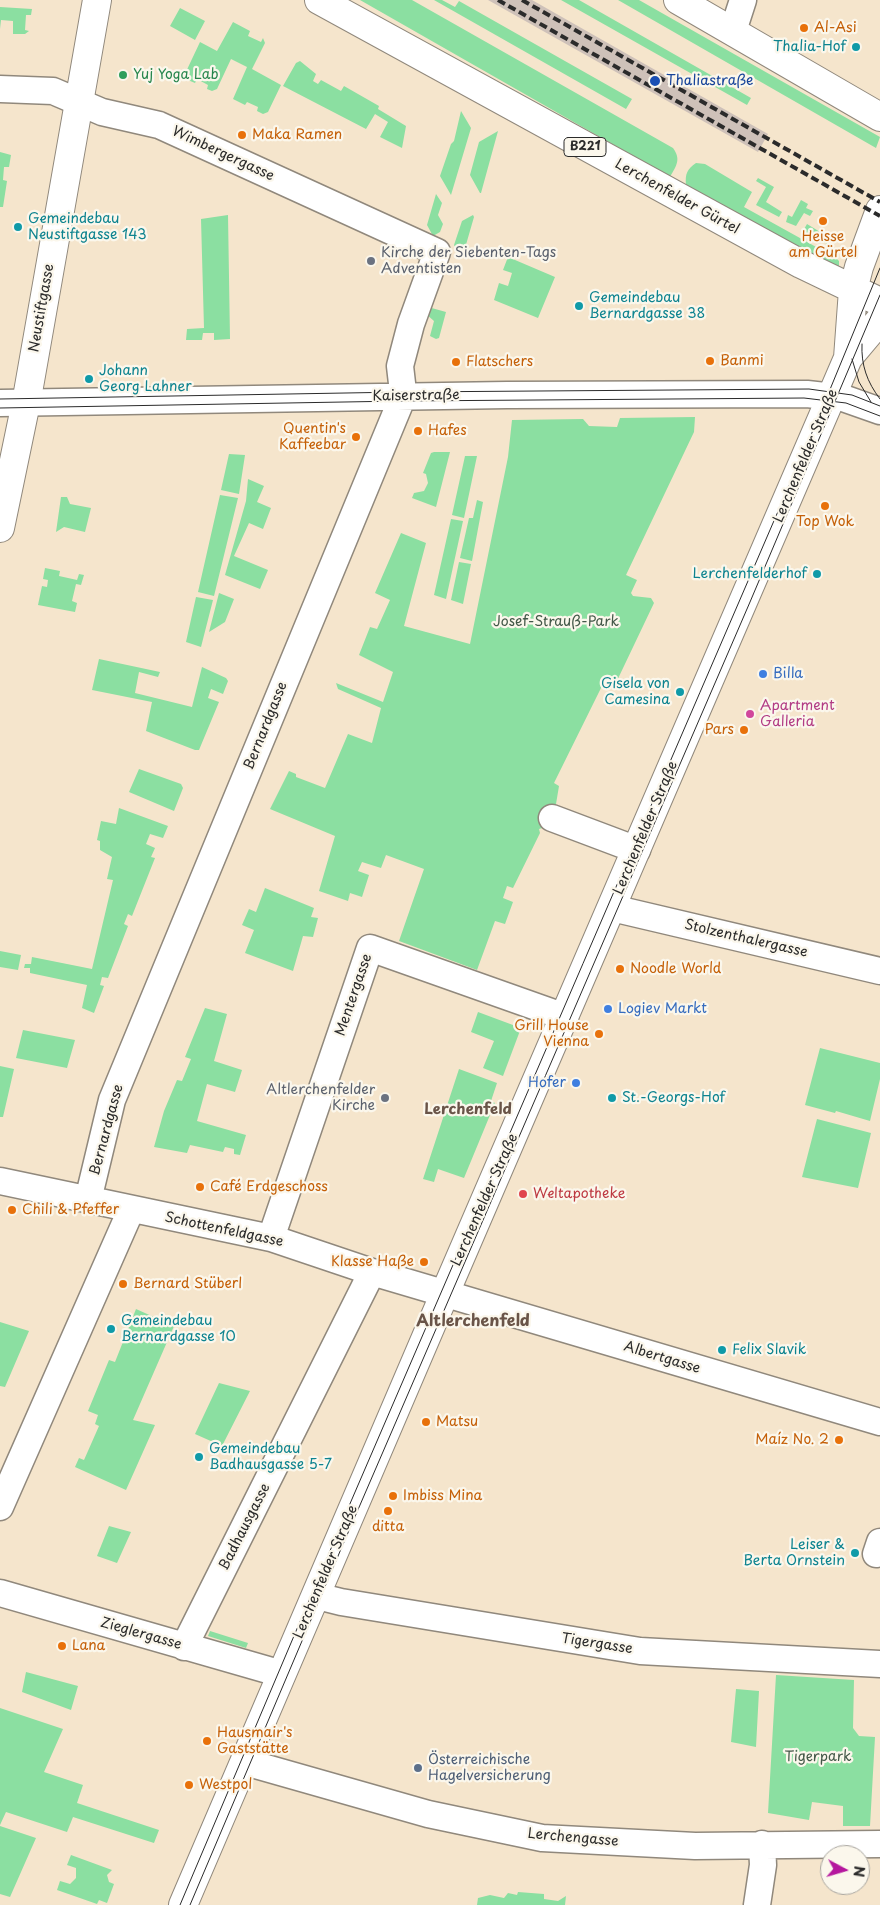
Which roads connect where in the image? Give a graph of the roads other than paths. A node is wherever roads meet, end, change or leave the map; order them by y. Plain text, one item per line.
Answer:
1 (97, 0) edge
2 (319, 0) edge
3 (678, 0) edge
4 (743, 0) edge
5 (733, 31) junction
6 (0, 89) edge
7 (80, 102) junction
8 (880, 117) edge
9 (880, 210) edge
10 (437, 252) joint
11 (853, 290) junction
12 (880, 302) edge
13 (880, 320) edge
14 (848, 358) junction
15 (402, 396) junction
16 (832, 396) junction
17 (13, 403) edge
18 (880, 411) edge
19 (0, 528) edge
20 (552, 818) dead end
21 (637, 850) junction
22 (612, 908) junction
23 (880, 971) edge
24 (565, 1017) junction
25 (0, 1181) edge
26 (88, 1200) junction
27 (131, 1210) junction
28 (272, 1238) junction
29 (372, 1272) junction
30 (444, 1293) junction
31 (880, 1422) edge
32 (0, 1507) edge
33 (0, 1593) edge
34 (317, 1596) junction
35 (184, 1647) junction
36 (880, 1664) edge
37 (282, 1674) junction
38 (244, 1762) junction
39 (762, 1844) junction
40 (880, 1844) edge
41 (183, 1905) edge
42 (757, 1905) edge

1 - 7 main road, Neustiftgasse
2 - 11 main road, Lerchenfelder Gürtel / B221
3 - 5 main road
4 - 5 street
5 - 8 main road
6 - 7 street, Wimbergergasse
7 - 10 street, Wimbergergasse
7 - 17 main road, Neustiftgasse
9 - 11 main road
10 - 15 street, Bernardgasse
11 - 12 main road, Lerchenfelder Gürtel / B221
11 - 14 main road, Lerchenfelder Straße
13 - 14 main road, Lerchenfelder Straße
14 - 16 main road, Lerchenfelder Straße
15 - 16 street, Kaiserstraße
15 - 17 street, Kaiserstraße
15 - 26 street, Bernardgasse
16 - 18 street, Kaiserstraße
16 - 21 main road, Lerchenfelder Straße
17 - 19 main road, Neustiftgasse
20 - 21 street
21 - 22 main road, Lerchenfelder Straße
22 - 23 street, Stolzenthalergasse
22 - 24 main road, Lerchenfelder Straße
24 - 28 street, Mentergasse
24 - 30 main road, Lerchenfelder Straße
25 - 26 street, Schottenfeldgasse
26 - 27 street, Schottenfeldgasse
27 - 28 street, Schottenfeldgasse
27 - 32 street
28 - 29 street, Schottenfeldgasse
29 - 30 street, Schottenfeldgasse
29 - 35 street, Badhausgasse
30 - 31 street, Albertgasse
30 - 34 main road, Lerchenfelder Straße
33 - 35 street, Zieglergasse
34 - 36 street, Tigergasse
34 - 37 main road, Lerchenfelder Straße
35 - 37 street, Zieglergasse
37 - 38 main road, Lerchenfelder Straße
38 - 39 street, Lerchengasse
38 - 41 main road, Lerchenfelder Straße
39 - 40 street, Lerchengasse
39 - 42 street

